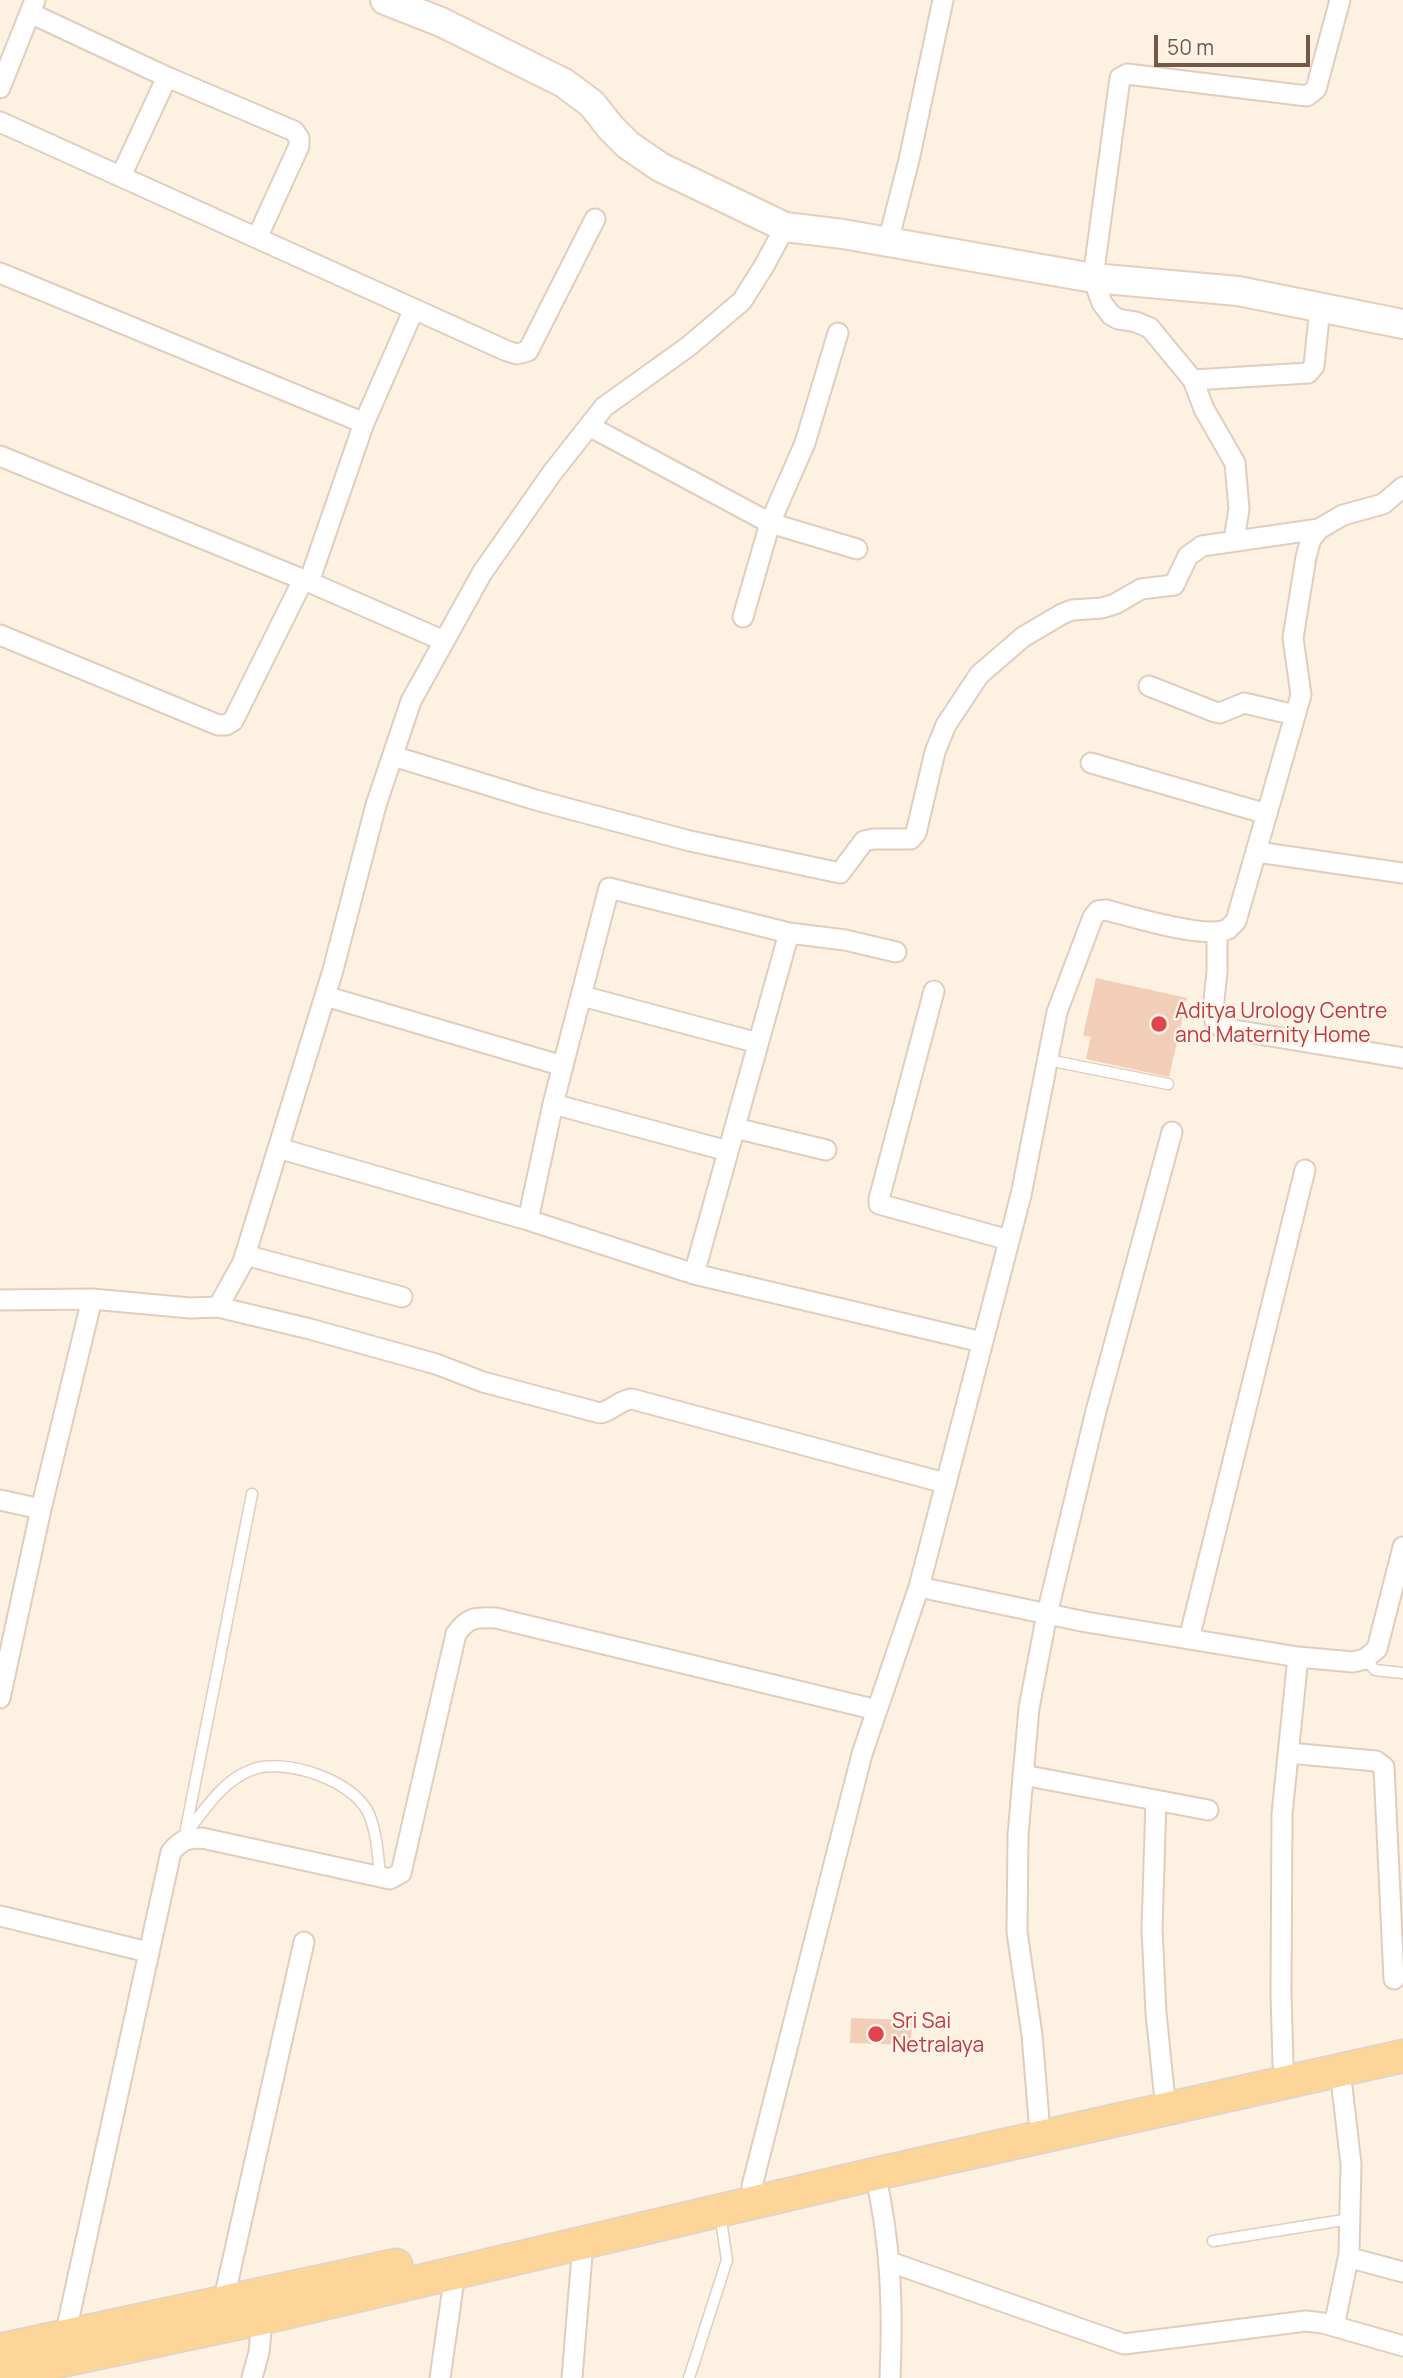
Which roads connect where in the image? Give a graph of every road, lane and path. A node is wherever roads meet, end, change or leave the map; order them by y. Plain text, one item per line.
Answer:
1 (385, 0) edge
2 (943, 0) edge
3 (1340, 0) edge
4 (32, 7) edge
5 (6, 58) edge
6 (167, 77) junction
7 (0, 88) edge
8 (0, 122) edge
9 (121, 176) junction
10 (595, 219) dead end
11 (785, 227) junction
12 (257, 238) junction
13 (888, 242) junction
14 (0, 273) edge
15 (1093, 278) junction
16 (1320, 308) junction
17 (414, 309) junction
18 (1403, 324) edge
19 (838, 333) dead end
20 (1193, 380) junction
21 (364, 423) junction
22 (589, 426) junction
23 (0, 456) edge
24 (1403, 487) edge
25 (770, 523) junction
26 (1319, 529) junction
27 (1234, 540) junction
28 (857, 549) dead end
29 (306, 581) junction
30 (743, 617) dead end
31 (0, 635) edge
32 (444, 641) junction
33 (1149, 686) dead end
34 (1295, 715) junction
35 (393, 756) junction
36 (1091, 763) dead end
37 (1267, 814) junction
38 (1257, 852) junction
39 (1403, 873) edge
40 (1217, 932) junction
41 (789, 933) junction
42 (896, 952) dead end
43 (934, 991) dead end
44 (325, 996) junction
45 (582, 996) junction
46 (758, 1043) junction
47 (1403, 1058) edge
48 (1048, 1060) junction
49 (563, 1066) junction
50 (1168, 1084) dead end
51 (553, 1104) junction
52 (735, 1128) junction
53 (1172, 1132) dead end
54 (278, 1148) junction
55 (826, 1150) dead end
56 (728, 1151) junction
57 (1305, 1170) dead end
58 (528, 1220) junction
59 (1009, 1240) junction
60 (245, 1255) junction
61 (694, 1274) junction
62 (402, 1297) dead end
63 (92, 1299) junction
64 (0, 1300) edge
65 (218, 1307) junction
66 (982, 1342) junction
67 (946, 1483) junction
68 (252, 1494) dead end
69 (0, 1500) edge
70 (41, 1509) junction
71 (1403, 1547) edge
72 (919, 1587) junction
73 (1047, 1614) junction
74 (1188, 1639) junction
75 (1298, 1657) junction
76 (1365, 1659) junction
77 (1403, 1673) edge
78 (0, 1698) edge
79 (877, 1710) junction
80 (1289, 1753) junction
81 (1023, 1775) junction
82 (1156, 1800) junction
83 (1208, 1810) dead end
84 (183, 1838) junction
85 (380, 1877) junction
86 (0, 1916) edge
87 (304, 1942) dead end
88 (148, 1952) junction
89 (1394, 1979) dead end
90 (1403, 2036) edge
91 (1403, 2056) edge
92 (1283, 2064) junction
93 (1340, 2070) junction
94 (1164, 2091) junction
95 (1039, 2120) junction
96 (875, 2174) junction
97 (752, 2186) junction
98 (719, 2210) junction
99 (1350, 2219) junction
100 (1213, 2241) dead end
101 (583, 2243) junction
102 (1349, 2254) junction
103 (890, 2262) junction
104 (1403, 2272) edge
105 (455, 2273) junction
106 (223, 2303) junction
107 (262, 2307) junction
108 (1334, 2326) junction
109 (65, 2336) junction
110 (1403, 2346) edge
111 (0, 2350) edge
112 (0, 2374) edge
113 (252, 2378) edge
114 (440, 2378) edge
115 (572, 2378) edge
116 (689, 2378) edge
117 (890, 2378) edge

1 - 11 street
2 - 13 street
3 - 15 street
4 - 5 street
4 - 6 street
5 - 7 street
6 - 9 street
6 - 12 street
8 - 9 street
9 - 12 street
10 - 17 street
11 - 13 street
11 - 22 street
12 - 17 street
13 - 15 street
14 - 21 street
15 - 16 street
15 - 20 street
16 - 18 street
16 - 20 street
17 - 21 street
19 - 25 street
20 - 27 street
21 - 29 street
22 - 25 street
22 - 32 street
23 - 29 street
24 - 26 street
25 - 28 street
25 - 30 street
26 - 27 street
26 - 34 street
27 - 35 street
29 - 31 street
29 - 32 street
32 - 35 street
33 - 34 street
34 - 37 street
35 - 44 street
36 - 37 street
37 - 38 street
38 - 39 street
38 - 40 street
40 - 47 street
40 - 48 street
41 - 42 street
41 - 45 street
41 - 46 street
43 - 59 street
44 - 49 street
44 - 54 street
45 - 46 street
45 - 49 street
46 - 52 street
48 - 50 lane
48 - 59 street
49 - 51 street
51 - 56 street
51 - 58 street
52 - 55 street
52 - 56 street
53 - 73 street
54 - 58 street
54 - 60 street
56 - 61 street
57 - 74 street
58 - 61 street
59 - 66 street
60 - 62 street
60 - 65 street
61 - 66 street
63 - 64 street
63 - 65 street
63 - 70 street
65 - 67 street
66 - 67 street
67 - 72 street
68 - 84 lane
69 - 70 street
70 - 78 street
71 - 76 street
72 - 73 street
72 - 79 street
73 - 74 street
73 - 81 street
74 - 75 street
75 - 76 street
75 - 80 street
76 - 77 lane
79 - 85 street
79 - 97 street
80 - 89 street
80 - 92 street
81 - 82 street
81 - 95 street
82 - 83 street
82 - 94 street
84 - 85 street
84 - 85 lane
84 - 88 street
86 - 88 street
87 - 106 street
88 - 109 street
90 - 92 main road
91 - 93 main road
92 - 94 main road
93 - 96 main road
93 - 99 street
94 - 95 main road
95 - 97 main road
96 - 98 main road
96 - 103 street
97 - 107 main road
98 - 101 main road
98 - 116 lane
99 - 100 lane
99 - 102 street
101 - 105 main road
101 - 115 street
102 - 104 street
102 - 108 street
103 - 108 street
103 - 117 street
105 - 107 main road
105 - 114 street
106 - 107 main road
106 - 109 main road
107 - 112 main road
107 - 113 street
108 - 110 street
109 - 111 main road

